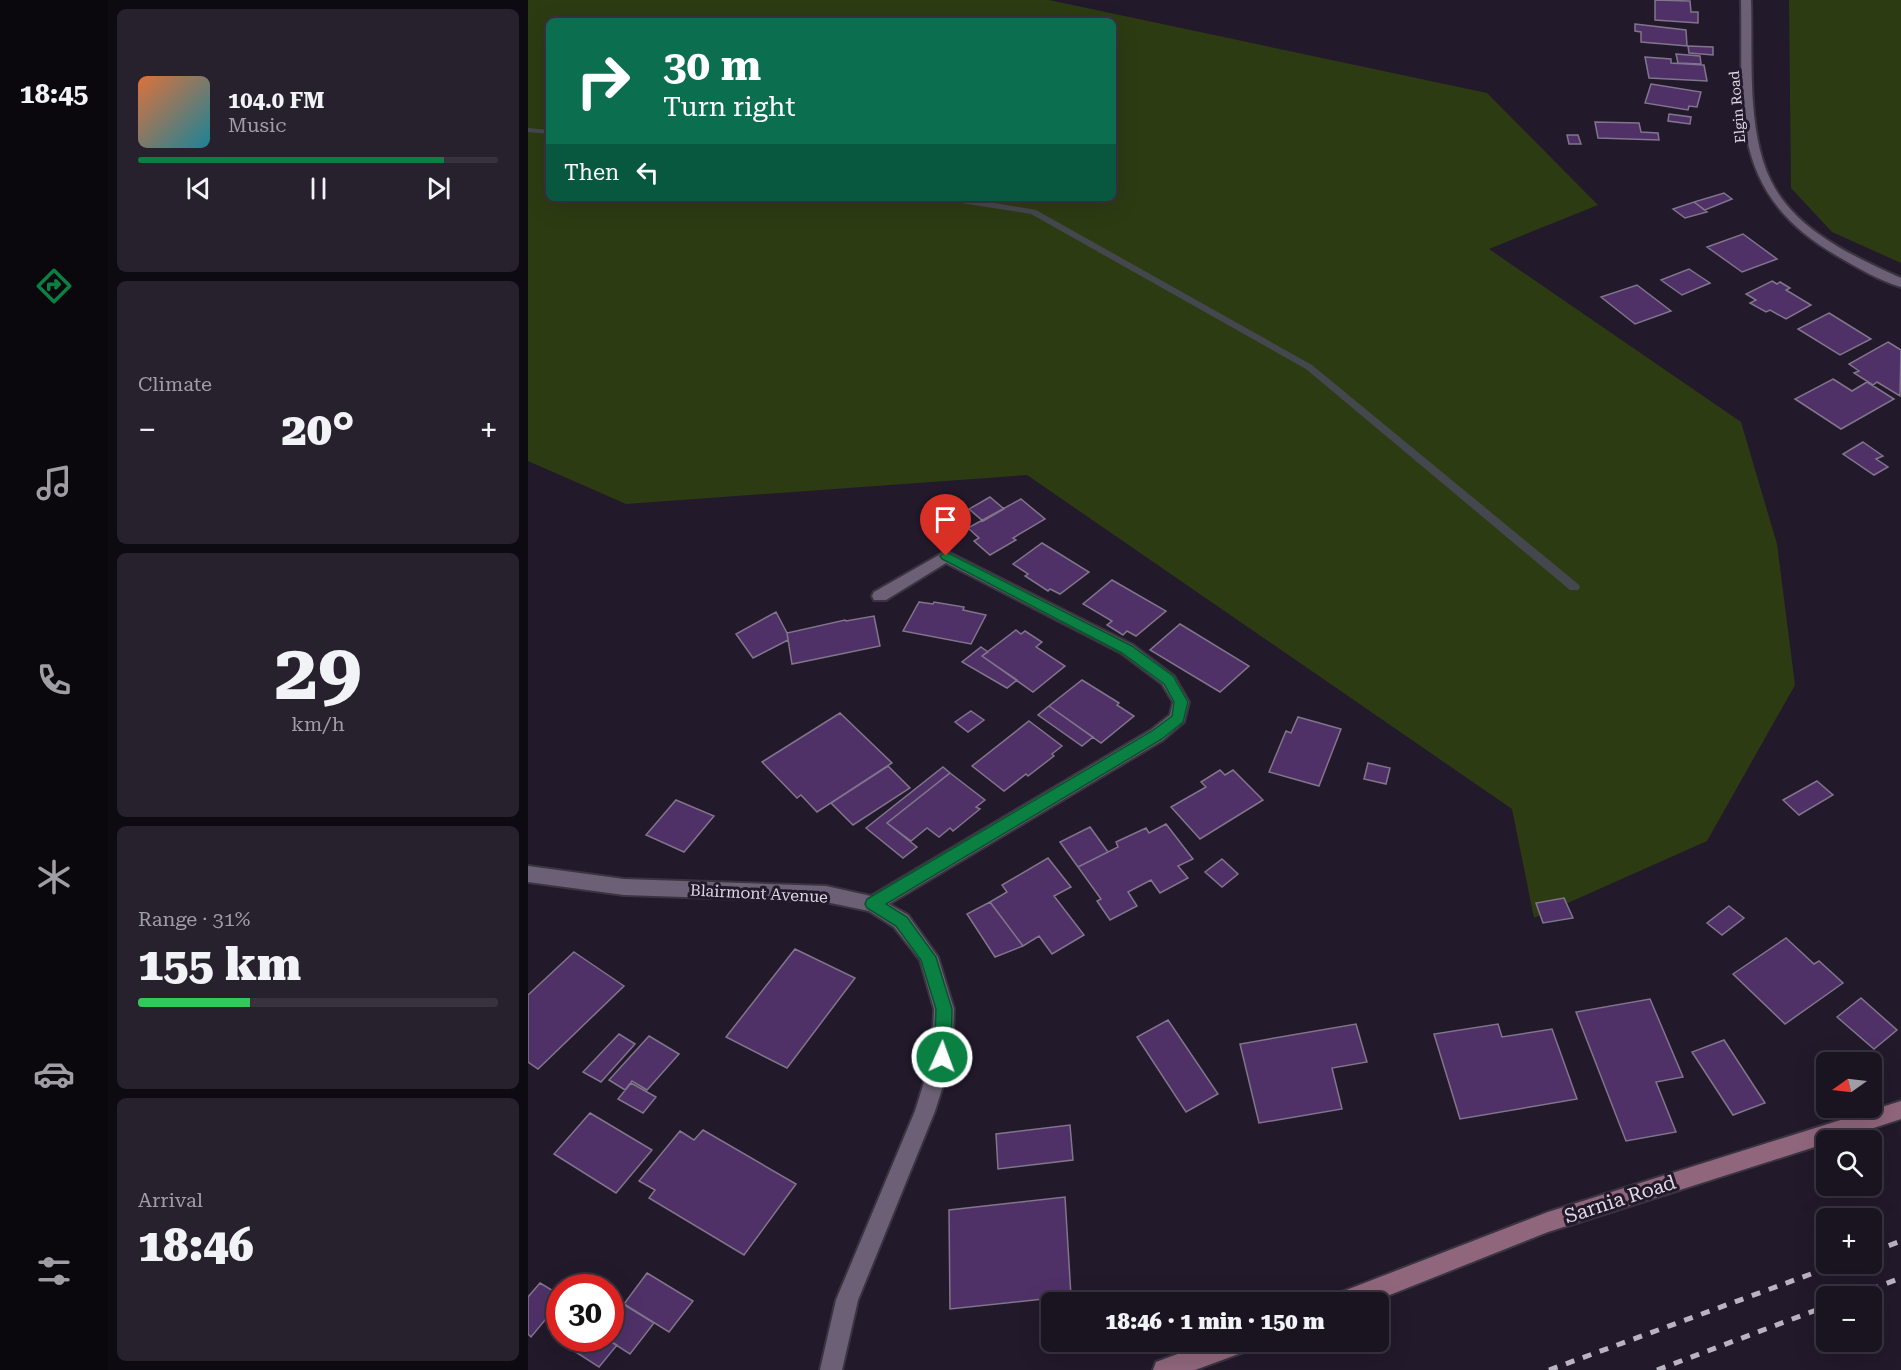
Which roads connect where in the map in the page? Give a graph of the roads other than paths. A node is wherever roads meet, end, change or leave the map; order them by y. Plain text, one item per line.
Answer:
1 (1746, 0) edge
2 (1901, 283) edge
3 (880, 596) dead end
4 (528, 874) edge
5 (873, 904) junction
6 (1901, 1110) edge
7 (1370, 1292) edge
8 (1214, 1352) edge
9 (831, 1370) edge
10 (1164, 1370) edge

1 - 2 street, Elgin Road
3 - 5 street
4 - 5 street, Blairmont Avenue
5 - 9 street, Blairmont Avenue
6 - 7 main road, Sarnia Road
8 - 10 main road

